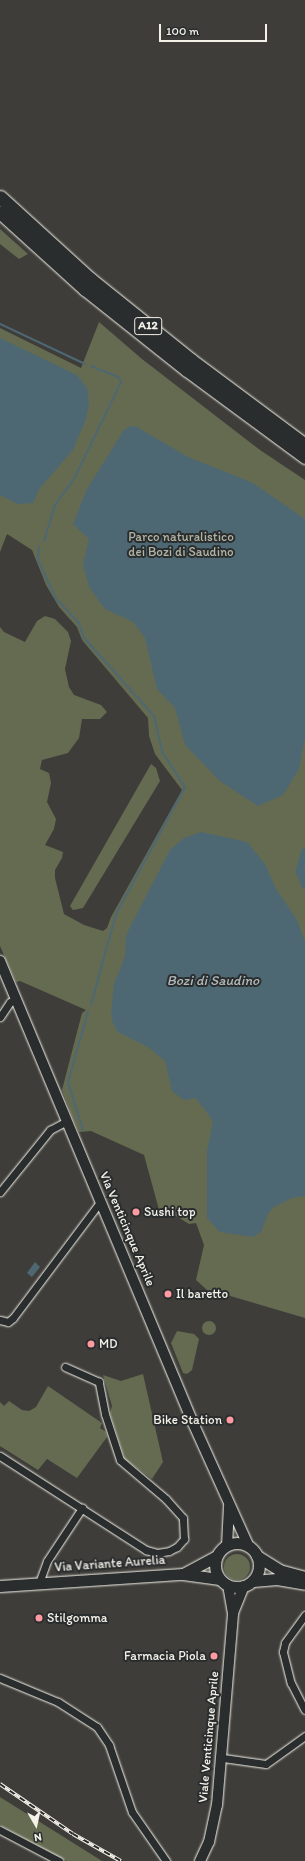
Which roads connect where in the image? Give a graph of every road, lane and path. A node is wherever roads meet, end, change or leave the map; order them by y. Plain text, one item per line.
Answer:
1 (0, 197) edge
2 (0, 212) edge
3 (305, 445) edge
4 (305, 457) edge
5 (0, 962) edge
6 (16, 999) junction
7 (0, 1017) edge
8 (67, 1121) junction
9 (0, 1192) edge
10 (101, 1201) junction
11 (0, 1320) edge
12 (65, 1367) dead end
13 (0, 1456) edge
14 (229, 1506) junction
15 (82, 1508) junction
16 (227, 1546) junction
17 (249, 1547) junction
18 (217, 1556) junction
19 (257, 1556) junction
20 (183, 1574) junction
21 (305, 1577) edge
22 (224, 1582) junction
23 (39, 1583) junction
24 (248, 1584) junction
25 (305, 1584) edge
26 (0, 1586) edge
27 (233, 1613) junction
28 (305, 1615) edge
29 (0, 1678) edge
30 (305, 1710) edge
31 (305, 1736) edge
32 (223, 1758) junction
33 (0, 1830) edge
34 (59, 1861) edge
35 (166, 1861) edge
36 (200, 1861) edge

1 - 3 highway, A12 / A12
2 - 4 highway, A12 / A12
5 - 6 main road, Via Venticinque Aprile
6 - 7 street
6 - 8 main road, Via Venticinque Aprile
8 - 9 street
8 - 10 main road, Via Venticinque Aprile
10 - 11 street
10 - 14 main road, Via Venticinque Aprile
12 - 15 street, Via Variante Aurelia
13 - 15 street, Via Variante Aurelia
14 - 16 main road, Via Venticinque Aprile
14 - 17 main road, Via Venticinque Aprile
15 - 23 street, Via Variante Aurelia
16 - 17 main road
16 - 18 main road
17 - 19 main road
18 - 20 main road, Via Variante Aurelia
18 - 22 main road
19 - 21 main road
19 - 24 main road
20 - 22 main road, Via Variante Aurelia
20 - 23 main road, Via Variante Aurelia
22 - 24 main road
22 - 27 main road, Viale Venticinque Aprile
23 - 26 main road, Via Variante Aurelia
24 - 25 main road
24 - 27 main road, Viale Venticinque Aprile
27 - 32 main road, Viale Venticinque Aprile
28 - 30 street
29 - 35 street
31 - 32 street
32 - 36 main road, Viale Venticinque Aprile
33 - 34 street

